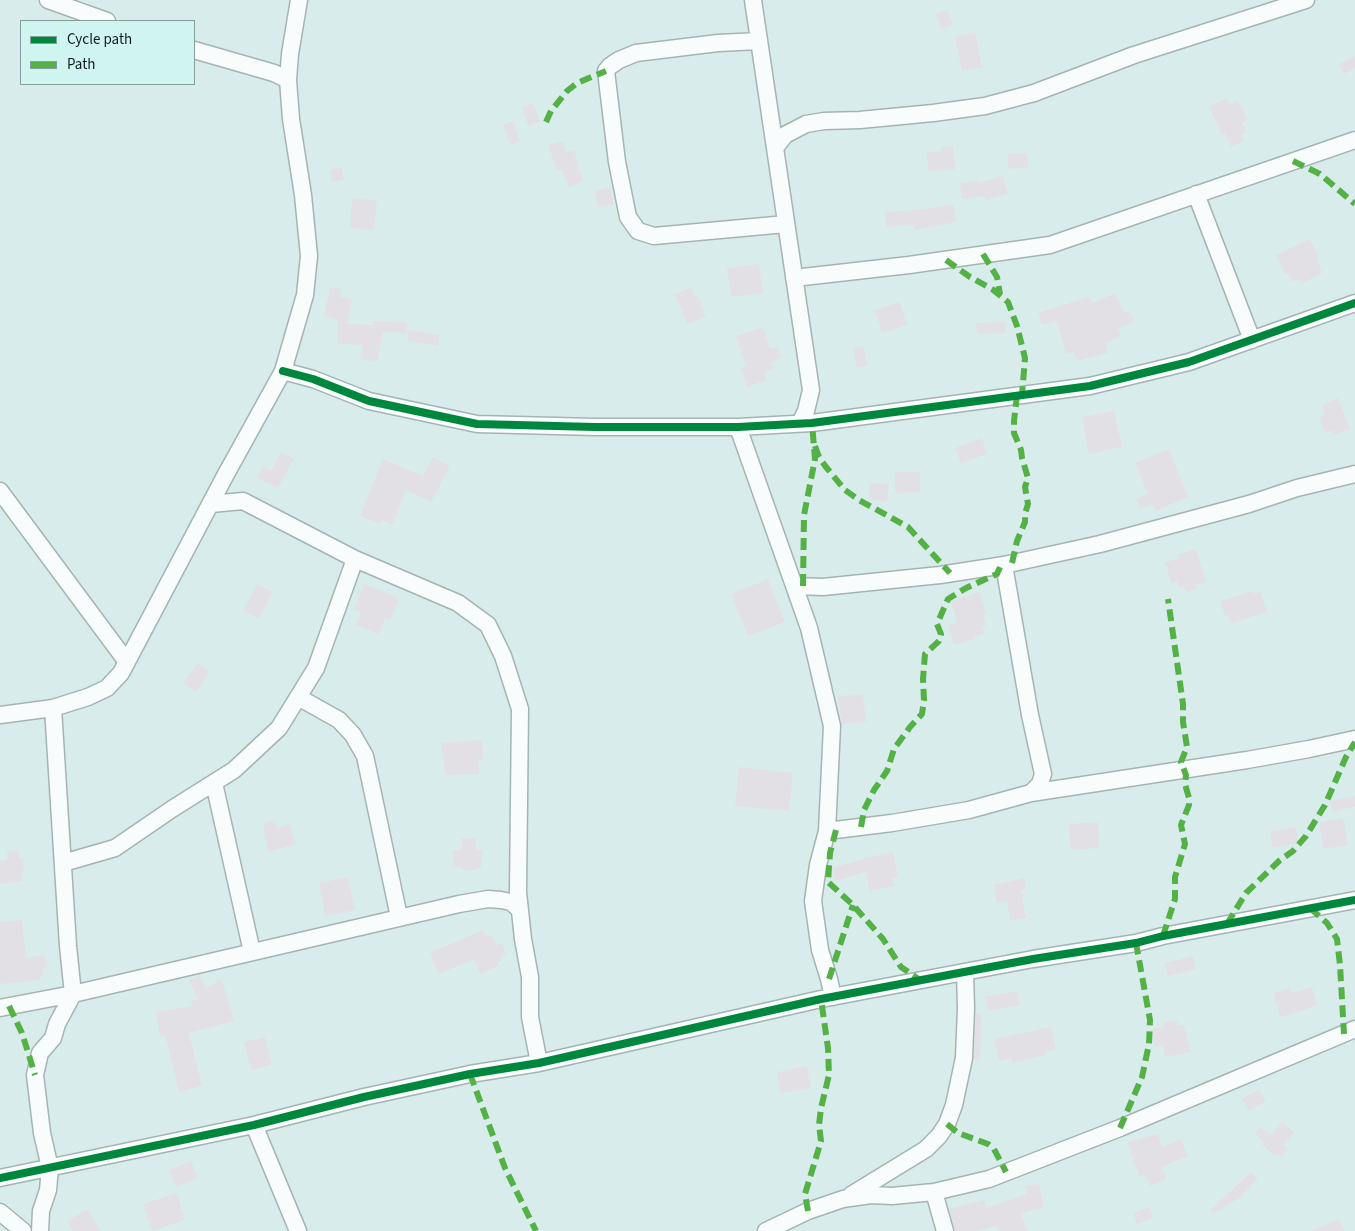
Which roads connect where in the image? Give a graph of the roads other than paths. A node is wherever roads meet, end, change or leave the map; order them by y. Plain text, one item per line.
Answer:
1 (48, 0) edge
2 (299, 0) edge
3 (754, 0) edge
4 (1306, 0) edge
5 (104, 20) edge
6 (759, 41) junction
7 (195, 50) edge
8 (288, 80) junction
9 (1355, 140) edge
10 (775, 148) junction
11 (1196, 194) junction
12 (786, 224) junction
13 (794, 278) junction
14 (1355, 303) edge
15 (1252, 340) junction
16 (283, 371) junction
17 (800, 424) junction
18 (738, 428) junction
19 (1355, 474) edge
20 (226, 476) junction
21 (0, 491) edge
22 (243, 501) junction
23 (211, 504) junction
24 (356, 559) junction
25 (1004, 565) junction
26 (794, 586) junction
27 (127, 662) junction
28 (298, 697) junction
29 (53, 708) junction
30 (0, 714) edge
31 (1355, 739) edge
32 (214, 783) junction
33 (1032, 793) junction
34 (827, 831) junction
35 (63, 863) junction
36 (519, 872) junction
37 (488, 900) junction
38 (1355, 900) edge
39 (520, 910) junction
40 (400, 917) junction
41 (252, 952) junction
42 (965, 972) junction
43 (71, 975) junction
44 (91, 990) junction
45 (74, 994) junction
46 (833, 997) junction
47 (0, 1008) edge
48 (1355, 1029) edge
49 (539, 1063) junction
50 (254, 1126) junction
51 (50, 1168) junction
52 (0, 1178) edge
53 (934, 1192) junction
54 (843, 1200) junction
55 (0, 1212) edge
56 (23, 1231) edge
57 (40, 1231) edge
58 (298, 1231) edge
59 (766, 1231) edge
60 (945, 1231) edge

1 - 5 street
2 - 8 street
3 - 6 street
4 - 10 street
6 - 10 street
6 - 12 street
7 - 8 street
8 - 16 street
9 - 11 street
10 - 12 street
11 - 13 street
11 - 15 street
12 - 13 street
13 - 17 street
14 - 15 street
15 - 17 street
16 - 18 street
16 - 20 street
17 - 18 street
18 - 26 street
19 - 25 street
20 - 22 street
20 - 23 street
21 - 27 street
22 - 23 street
22 - 24 street
23 - 27 street
24 - 28 street
24 - 36 street
25 - 26 street
25 - 33 street
26 - 34 street
27 - 29 street
28 - 32 street
28 - 40 street
29 - 30 street
29 - 35 street
31 - 33 street
32 - 35 street
32 - 41 street
33 - 34 street
34 - 46 street
35 - 43 street
36 - 37 street
36 - 39 street
37 - 39 street
37 - 40 street
38 - 42 street
39 - 49 street
40 - 41 street
41 - 44 street
42 - 46 street
42 - 54 street
43 - 44 street
43 - 45 street
44 - 45 street
45 - 47 street
45 - 51 street
46 - 49 street
48 - 53 street
49 - 50 street
50 - 51 street
50 - 58 street
51 - 52 street
51 - 57 street
53 - 54 street
53 - 60 street
54 - 59 street
55 - 56 street

